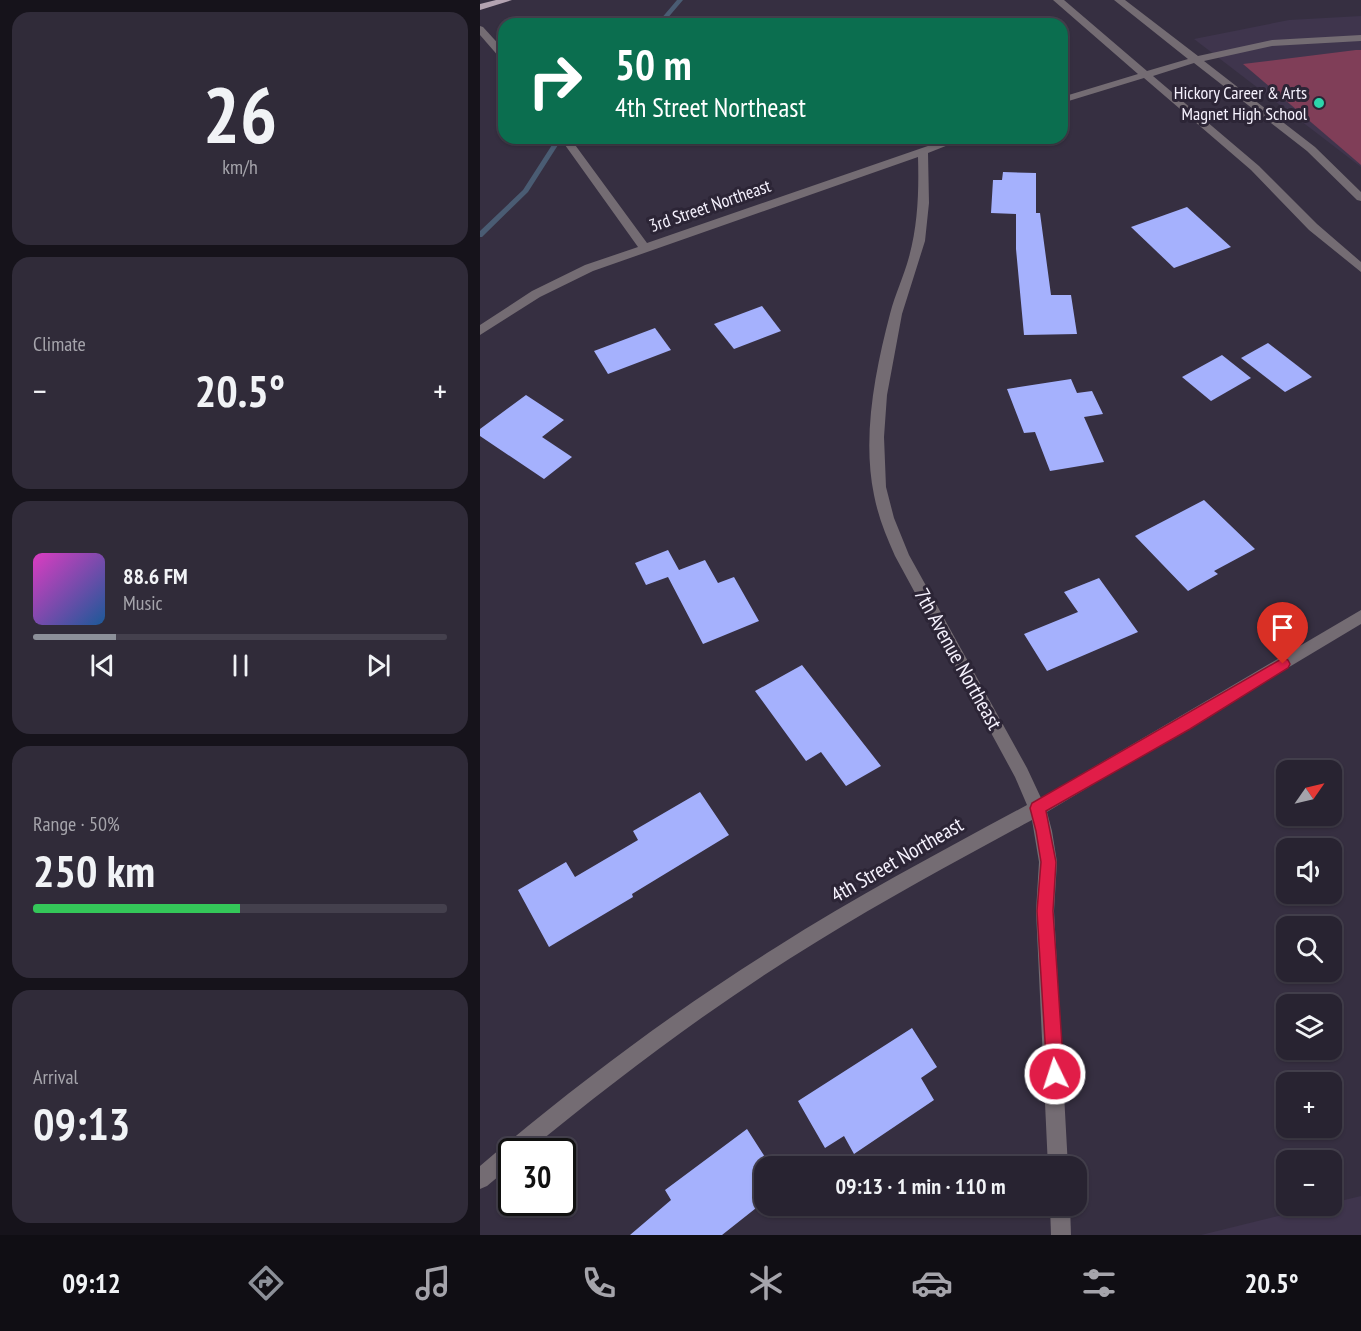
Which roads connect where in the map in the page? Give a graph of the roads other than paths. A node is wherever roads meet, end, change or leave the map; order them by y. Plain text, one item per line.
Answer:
1 (507, 0) edge
2 (1058, 0) edge
3 (1119, 0) edge
4 (480, 7) edge
5 (480, 29) edge
6 (1361, 38) edge
7 (498, 49) edge
8 (1194, 60) junction
9 (1143, 75) junction
10 (1068, 98) edge
11 (569, 144) edge
12 (946, 144) edge
13 (923, 153) junction
14 (1361, 198) edge
15 (644, 247) junction
16 (1361, 268) edge
17 (480, 331) edge
18 (1361, 616) edge
19 (1037, 808) junction
20 (1057, 1156) edge
21 (480, 1179) edge
22 (1060, 1216) edge
23 (1060, 1235) edge

1 - 4 main road
2 - 9 street
3 - 8 street
5 - 7 street
6 - 8 street
8 - 9 street
8 - 14 street
9 - 10 street
9 - 16 street
11 - 15 street
12 - 13 street, 3rd Street Northeast
13 - 15 street, 3rd Street Northeast
13 - 19 street, 7th Avenue Northeast
15 - 17 street, 3rd Street Northeast
18 - 19 street, 4th Street Northeast
19 - 20 street, 7th Avenue Northeast
19 - 21 street, 4th Street Northeast
22 - 23 street

